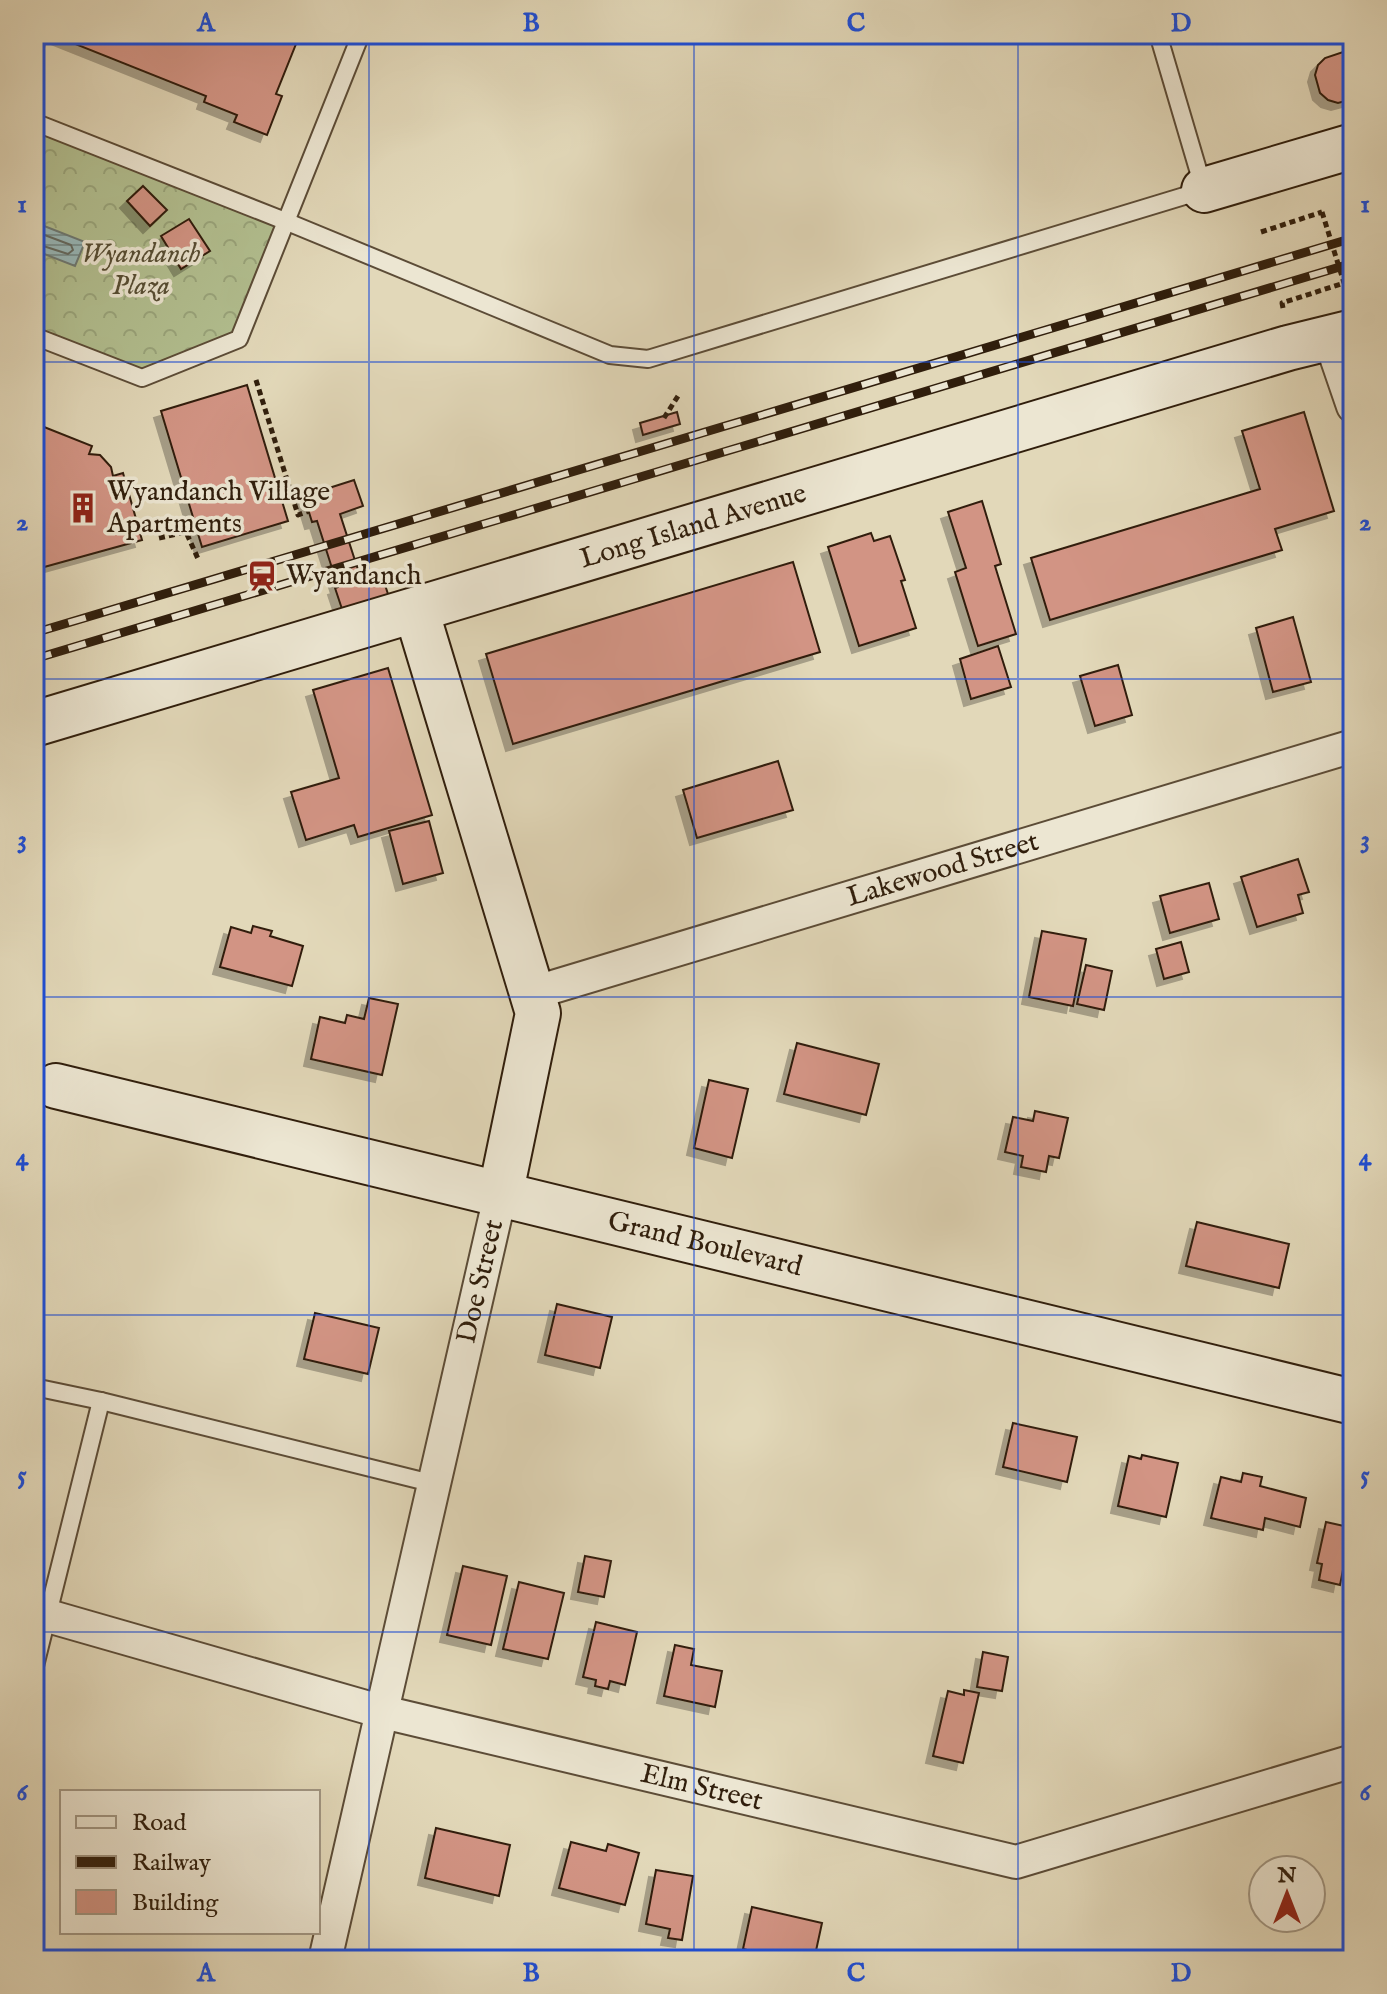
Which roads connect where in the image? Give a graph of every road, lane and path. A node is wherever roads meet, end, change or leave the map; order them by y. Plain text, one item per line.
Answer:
1 (361, 34) edge
2 (1158, 34) edge
3 (34, 122) edge
4 (1353, 146) edge
5 (1204, 190) junction
6 (285, 221) junction
7 (1261, 232) dead end
8 (1282, 303) dead end
9 (34, 336) edge
10 (1341, 336) edge
11 (256, 380) dead end
12 (678, 396) dead end
13 (1353, 406) edge
14 (664, 418) dead end
15 (309, 511) dead end
16 (159, 538) dead end
17 (199, 561) dead end
18 (416, 610) junction
19 (34, 724) edge
20 (1353, 746) edge
21 (533, 993) junction
22 (56, 1086) dead end
23 (500, 1196) junction
24 (34, 1387) edge
25 (101, 1401) junction
26 (1353, 1402) edge
27 (435, 1484) junction
28 (48, 1616) junction
29 (34, 1670) edge
30 (383, 1712) junction
31 (1353, 1761) edge
32 (325, 1960) edge

1 - 6 lane
2 - 5 lane
3 - 6 lane
4 - 5 street
5 - 6 lane
6 - 9 lane
7 - 8 path, bridge
10 - 13 street
10 - 18 street, Long Island Avenue
11 - 15 path
12 - 14 path
16 - 17 path
18 - 19 street, Long Island Avenue
18 - 21 street, Doe Street
20 - 21 street, Lakewood Street
21 - 23 street, Doe Street
22 - 23 street, Grand Boulevard
23 - 26 street, Grand Boulevard
23 - 27 street, Doe Street
24 - 25 lane
25 - 27 lane
25 - 28 lane
27 - 30 street, Doe Street
28 - 29 lane
28 - 30 street, Elm Street
30 - 31 street, Elm Street
30 - 32 street, Doe Street

